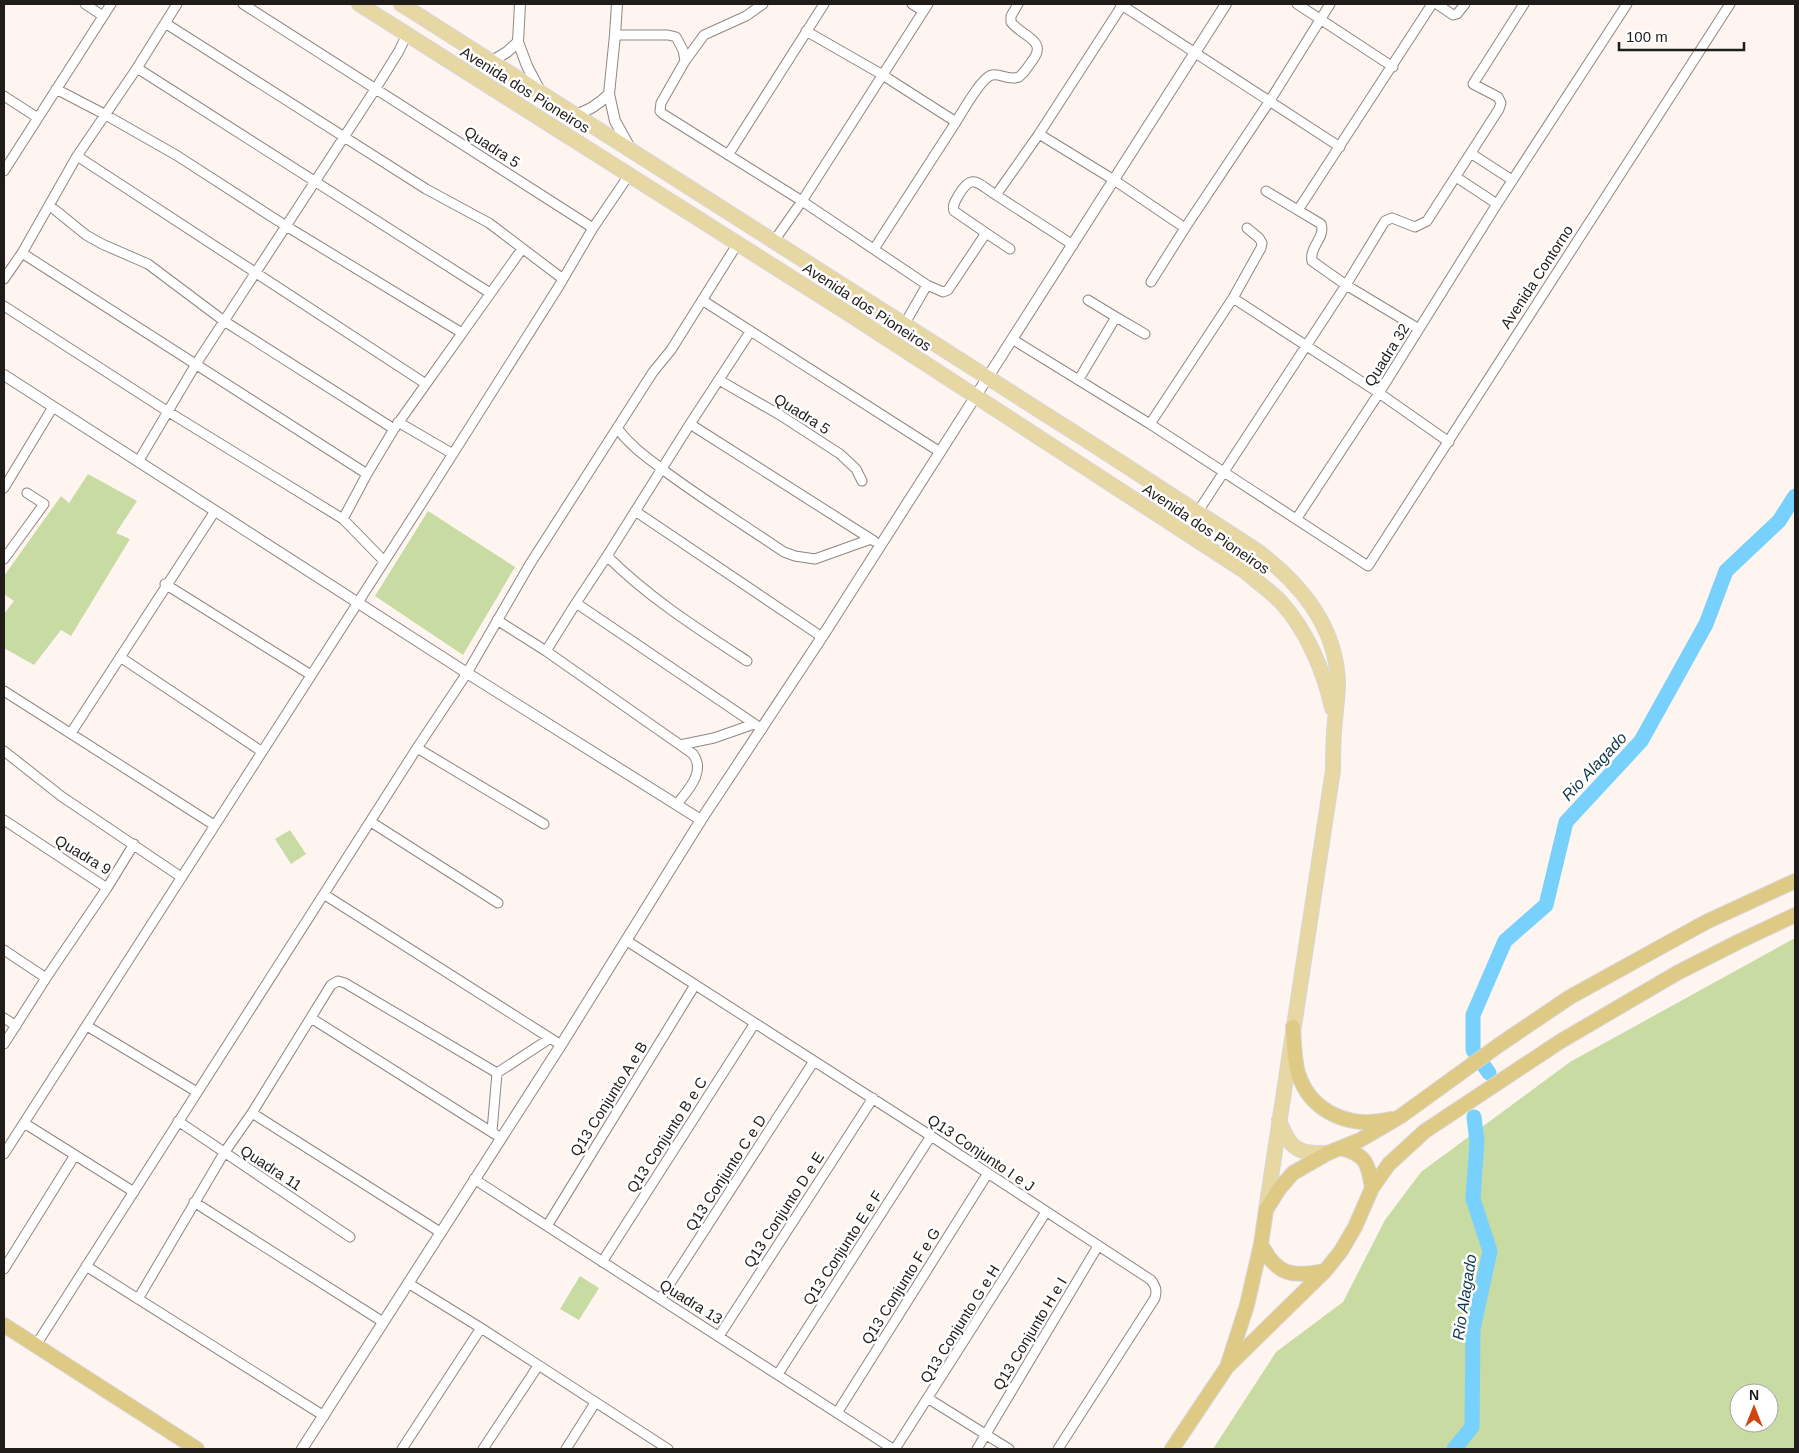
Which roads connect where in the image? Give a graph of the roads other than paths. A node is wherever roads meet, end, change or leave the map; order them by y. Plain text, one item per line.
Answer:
1 (85, 4) edge
2 (111, 4) edge
3 (177, 4) edge
4 (243, 4) edge
5 (360, 4) edge
6 (401, 4) edge
7 (520, 4) edge
8 (617, 4) edge
9 (763, 4) edge
10 (824, 4) edge
11 (912, 4) edge
12 (1018, 4) edge
13 (1122, 4) edge
14 (1226, 4) edge
15 (1297, 4) edge
16 (1330, 4) edge
17 (1432, 4) edge
18 (1437, 4) edge
19 (1465, 4) edge
20 (1524, 4) edge
21 (1627, 4) edge
22 (1730, 4) edge
23 (925, 7) edge
24 (103, 16) junction
25 (1320, 19) junction
26 (165, 23) junction
27 (806, 31) junction
28 (407, 34) junction
29 (615, 35) junction
30 (518, 42) junction
31 (1195, 54) junction
32 (492, 61) junction
33 (685, 61) junction
34 (1393, 66) junction
35 (137, 68) junction
36 (881, 74) junction
37 (376, 88) junction
38 (56, 89) junction
39 (609, 94) junction
40 (4, 96) edge
41 (544, 96) junction
42 (1269, 102) junction
43 (104, 114) junction
44 (575, 115) junction
45 (38, 118) junction
46 (956, 122) junction
47 (588, 124) junction
48 (1039, 134) junction
49 (344, 136) junction
50 (570, 137) junction
51 (1340, 147) junction
52 (631, 151) junction
53 (1472, 154) junction
54 (728, 155) junction
55 (77, 156) junction
56 (4, 171) edge
57 (629, 175) junction
58 (1456, 177) junction
59 (315, 180) junction
60 (1114, 180) junction
61 (1512, 180) junction
62 (1266, 190) dead end
63 (996, 195) junction
64 (802, 200) junction
65 (1497, 204) junction
66 (49, 205) junction
67 (1298, 210) junction
68 (286, 226) junction
69 (593, 228) junction
70 (1185, 228) junction
71 (1247, 228) dead end
72 (986, 233) junction
73 (774, 241) junction
74 (738, 243) junction
75 (1072, 245) junction
76 (522, 249) junction
77 (874, 249) junction
78 (1010, 249) dead end
79 (22, 253) junction
80 (256, 272) junction
81 (4, 278) edge
82 (563, 279) junction
83 (1150, 282) dead end
84 (926, 285) junction
85 (1346, 285) junction
86 (846, 288) junction
87 (490, 293) junction
88 (859, 296) junction
89 (1233, 298) junction
90 (702, 300) junction
91 (1088, 300) dead end
92 (833, 304) junction
93 (4, 306) edge
94 (849, 314) junction
95 (1116, 318) junction
96 (224, 321) junction
97 (904, 325) junction
98 (1419, 329) junction
99 (750, 332) junction
100 (462, 334) junction
101 (1145, 334) dead end
102 (1012, 339) junction
103 (1306, 345) junction
104 (196, 364) junction
105 (4, 375) edge
106 (986, 377) junction
107 (1079, 379) junction
108 (719, 380) junction
109 (426, 384) junction
110 (1379, 393) junction
111 (975, 397) junction
112 (53, 407) junction
113 (167, 411) junction
114 (690, 424) junction
115 (1150, 424) junction
116 (396, 426) junction
117 (618, 428) junction
118 (1449, 442) junction
119 (1097, 447) junction
120 (940, 452) junction
121 (453, 454) junction
122 (138, 462) junction
123 (1083, 466) junction
124 (662, 469) junction
125 (1224, 472) junction
126 (367, 474) junction
127 (862, 480) dead end
128 (4, 485) edge
129 (27, 493) dead end
130 (215, 511) junction
131 (635, 511) junction
132 (1197, 513) junction
133 (1297, 518) junction
134 (343, 519) junction
135 (871, 539) junction
136 (881, 545) junction
137 (607, 556) junction
138 (4, 559) edge
139 (384, 561) junction
140 (166, 584) junction
141 (1296, 585) junction
142 (358, 601) junction
143 (576, 602) junction
144 (1281, 603) junction
145 (497, 620) junction
146 (822, 636) junction
147 (546, 651) junction
148 (120, 657) junction
149 (747, 661) dead end
150 (467, 673) junction
151 (311, 675) junction
152 (4, 691) edge
153 (1335, 719) junction
154 (758, 726) junction
155 (71, 733) junction
156 (680, 745) junction
157 (418, 748) junction
158 (4, 751) edge
159 (262, 751) junction
160 (677, 804) junction
161 (4, 820) edge
162 (701, 820) junction
163 (371, 822) junction
164 (544, 824) dead end
165 (214, 825) junction
166 (134, 844) junction
167 (181, 877) junction
168 (1795, 880) edge
169 (107, 888) junction
170 (325, 895) junction
171 (498, 902) dead end
172 (1795, 915) edge
173 (627, 941) junction
174 (4, 950) edge
175 (46, 978) junction
176 (695, 985) junction
177 (4, 1018) edge
178 (311, 1018) junction
179 (755, 1023) junction
180 (16, 1026) junction
181 (87, 1026) junction
182 (1293, 1027) junction
183 (549, 1039) junction
184 (4, 1044) edge
185 (561, 1045) junction
186 (814, 1061) junction
187 (497, 1074) junction
188 (197, 1092) junction
189 (872, 1098) junction
190 (252, 1112) junction
191 (1401, 1116) junction
192 (1279, 1119) junction
193 (178, 1121) junction
194 (24, 1123) junction
195 (497, 1134) junction
196 (931, 1136) junction
197 (1334, 1151) junction
198 (224, 1153) junction
199 (4, 1154) edge
200 (75, 1155) junction
201 (988, 1173) junction
202 (474, 1180) junction
203 (1372, 1188) junction
204 (134, 1192) junction
205 (194, 1202) junction
206 (1266, 1210) junction
207 (1046, 1212) junction
208 (547, 1226) junction
209 (440, 1232) junction
210 (350, 1237) dead end
211 (1261, 1244) junction
212 (1098, 1246) junction
213 (602, 1262) junction
214 (86, 1266) junction
215 (4, 1269) edge
216 (1325, 1271) junction
217 (408, 1283) junction
218 (138, 1299) junction
219 (660, 1299) junction
220 (383, 1322) junction
221 (4, 1325) edge
222 (481, 1328) junction
223 (719, 1336) junction
224 (36, 1345) junction
225 (538, 1366) junction
226 (1227, 1367) junction
227 (778, 1374) junction
228 (929, 1399) junction
229 (595, 1402) junction
230 (838, 1413) junction
231 (324, 1416) junction
232 (986, 1435) junction
233 (198, 1449) edge
234 (302, 1449) edge
235 (402, 1449) edge
236 (483, 1449) edge
237 (566, 1449) edge
238 (668, 1449) edge
239 (894, 1449) edge
240 (977, 1449) edge
241 (1009, 1449) edge
242 (1058, 1449) edge
243 (1172, 1449) edge

1 - 24 street
2 - 24 street
3 - 26 street
4 - 37 street, Quadra 5
5 - 28 main road, Avenida dos Pioneiros
6 - 32 main road, Avenida dos Pioneiros
7 - 30 street
8 - 29 street
9 - 33 street
10 - 27 street
11 - 23 street
12 - 46 street
13 - 31 street
13 - 48 street
14 - 31 street
15 - 25 street
16 - 25 street
17 - 34 street
18 - 19 street
20 - 53 street
21 - 61 street, Quadra 32
22 - 118 street, Avenida Contorno
23 - 36 street
24 - 38 street
25 - 34 street
25 - 42 street
26 - 35 street
26 - 49 street
27 - 36 street
27 - 54 street
28 - 37 street
28 - 50 main road, Avenida dos Pioneiros
29 - 33 street
29 - 39 street
30 - 32 street
30 - 41 street
31 - 42 street
31 - 60 street
32 - 41 main road, Avenida dos Pioneiros
33 - 54 street
34 - 51 street
35 - 43 street
35 - 59 street
36 - 46 street
36 - 64 street
37 - 49 street
37 - 69 street, Quadra 5
38 - 43 street
38 - 45 street
39 - 44 street
39 - 52 street
40 - 45 street
41 - 44 main road, Avenida dos Pioneiros
42 - 51 street
42 - 70 street
43 - 55 street
43 - 68 street
44 - 47 main road, Avenida dos Pioneiros
45 - 56 street
46 - 77 street
47 - 50 main road
47 - 52 main road, Avenida dos Pioneiros
48 - 60 street
48 - 63 street
49 - 59 street
49 - 76 street
50 - 57 main road, Avenida dos Pioneiros
51 - 67 street
52 - 73 main road, Avenida dos Pioneiros
53 - 58 street
53 - 61 street
54 - 64 street
55 - 66 street
55 - 80 street
57 - 69 street
57 - 74 main road, Avenida dos Pioneiros
58 - 65 street
58 - 85 street
59 - 68 street
59 - 87 street
60 - 70 street
60 - 75 street
61 - 65 street, Quadra 32
62 - 67 street
63 - 72 street
63 - 75 street
64 - 73 street
64 - 77 street
65 - 98 street, Quadra 32
66 - 79 street
66 - 96 street
67 - 85 street
68 - 80 street
68 - 100 street
69 - 82 street
70 - 83 street
71 - 89 street
72 - 78 street
72 - 84 street
73 - 86 main road, Avenida dos Pioneiros
74 - 90 street
74 - 92 main road, Avenida dos Pioneiros
75 - 102 street
76 - 82 street
76 - 87 street
77 - 84 street
79 - 81 street
79 - 104 street
80 - 96 street
80 - 109 street
82 - 121 street
84 - 97 street
85 - 98 street
85 - 103 street
86 - 88 main road, Avenida dos Pioneiros
86 - 92 main road
87 - 100 street
88 - 94 main road
88 - 97 main road, Avenida dos Pioneiros
89 - 103 street
89 - 115 street
90 - 99 street
90 - 117 street
91 - 95 street
92 - 94 main road, Avenida dos Pioneiros
93 - 113 street
94 - 111 main road, Avenida dos Pioneiros
95 - 101 street
95 - 107 street
96 - 104 street
96 - 116 street
97 - 106 main road, Avenida dos Pioneiros
98 - 110 street, Quadra 32
99 - 108 street
99 - 120 street
100 - 109 street
102 - 106 street
102 - 107 street
103 - 110 street
103 - 125 street
104 - 113 street
104 - 126 street
105 - 112 street
106 - 111 street
106 - 119 main road, Avenida dos Pioneiros
107 - 115 street
108 - 114 street
108 - 127 street, Quadra 5
109 - 116 street
110 - 118 street
110 - 133 street, Quadra 32
111 - 120 street
111 - 123 main road, Avenida dos Pioneiros
112 - 122 street
112 - 128 street
113 - 122 street
113 - 134 street
114 - 124 street
114 - 135 street
115 - 125 street
116 - 121 street
116 - 126 street
117 - 124 street
117 - 145 street
118 - 133 street, Avenida Contorno
119 - 123 main road
119 - 132 main road, Avenida dos Pioneiros
120 - 136 street
121 - 139 street
122 - 130 street
123 - 144 main road, Avenida dos Pioneiros
124 - 131 street
124 - 135 street
125 - 132 street
125 - 133 street
126 - 134 street
129 - 138 street
130 - 140 street
130 - 142 street
131 - 137 street
131 - 146 street
132 - 141 main road, Avenida dos Pioneiros
134 - 139 street
135 - 136 street
136 - 146 street
137 - 143 street
137 - 149 street
139 - 142 street
140 - 148 street
140 - 151 street
141 - 144 main road
141 - 153 main road, Avenida dos Pioneiros
142 - 150 street
142 - 151 street
143 - 147 street
143 - 154 street
144 - 153 main road, Avenida dos Pioneiros
145 - 147 street
145 - 150 street
146 - 154 street
147 - 156 street
148 - 155 street
148 - 159 street
150 - 157 street
150 - 160 street
151 - 159 street
152 - 155 street
153 - 182 main road
154 - 156 street
154 - 162 street
155 - 165 street
156 - 160 street
157 - 163 street
157 - 164 street
158 - 166 street
159 - 165 street
160 - 162 street
161 - 169 street, Quadra 9
162 - 173 street
163 - 170 street
163 - 171 street
165 - 167 street
166 - 167 street
166 - 169 street, Quadra 9
167 - 181 street
168 - 191 highway
169 - 175 street
170 - 183 street
170 - 188 street
172 - 203 highway
173 - 176 street, Q13 Conjunto I e J
173 - 185 street
174 - 175 street
175 - 180 street
176 - 179 street, Q13 Conjunto I e J
176 - 208 street, Q13 Conjunto A e B
177 - 180 street
178 - 187 street
178 - 190 street
178 - 195 street
179 - 186 street, Q13 Conjunto I e J
179 - 213 street, Q13 Conjunto B e C
180 - 184 street
181 - 188 street
181 - 194 street
182 - 191 highway
182 - 192 main road
183 - 185 street
183 - 187 street
185 - 195 street
186 - 189 street, Q13 Conjunto I e J
186 - 219 street, Q13 Conjunto C e D
187 - 195 street
188 - 193 street
189 - 196 street, Q13 Conjunto I e J
189 - 223 street, Q13 Conjunto D e E
190 - 198 street
190 - 209 street
191 - 197 highway
192 - 197 main road
192 - 206 main road
193 - 198 street, Quadra 11
193 - 204 street
194 - 199 street
194 - 200 street
195 - 202 street
196 - 201 street, Q13 Conjunto I e J
196 - 227 street, Q13 Conjunto E e F
197 - 203 highway
197 - 206 highway
198 - 205 street
198 - 210 street, Quadra 11
200 - 204 street
200 - 215 street
201 - 207 street, Q13 Conjunto I e J
201 - 230 street, Q13 Conjunto F e G
202 - 208 street, Quadra 13
202 - 209 street
203 - 216 highway
204 - 214 street
205 - 218 street
205 - 220 street
206 - 211 highway
207 - 212 street, Q13 Conjunto I e J
207 - 228 street, Q13 Conjunto G e H
208 - 213 street, Quadra 13
209 - 217 street
211 - 216 highway
211 - 226 highway
212 - 232 street, Q13 Conjunto H e I
212 - 242 street, Q13 Conjunto I e J
213 - 219 street, Quadra 13
214 - 218 street
214 - 224 street
216 - 226 highway
217 - 220 street
217 - 222 street
218 - 231 street
219 - 223 street, Quadra 13
220 - 231 street
221 - 224 highway
222 - 225 street
222 - 235 street
223 - 227 street, Quadra 13
224 - 233 highway
225 - 229 street
225 - 236 street
226 - 243 highway
227 - 230 street, Quadra 13
228 - 232 street
228 - 239 street, Q13 Conjunto G e H
229 - 237 street
229 - 238 street
230 - 239 street, Quadra 13
231 - 234 street
232 - 240 street, Q13 Conjunto H e I
232 - 241 street

